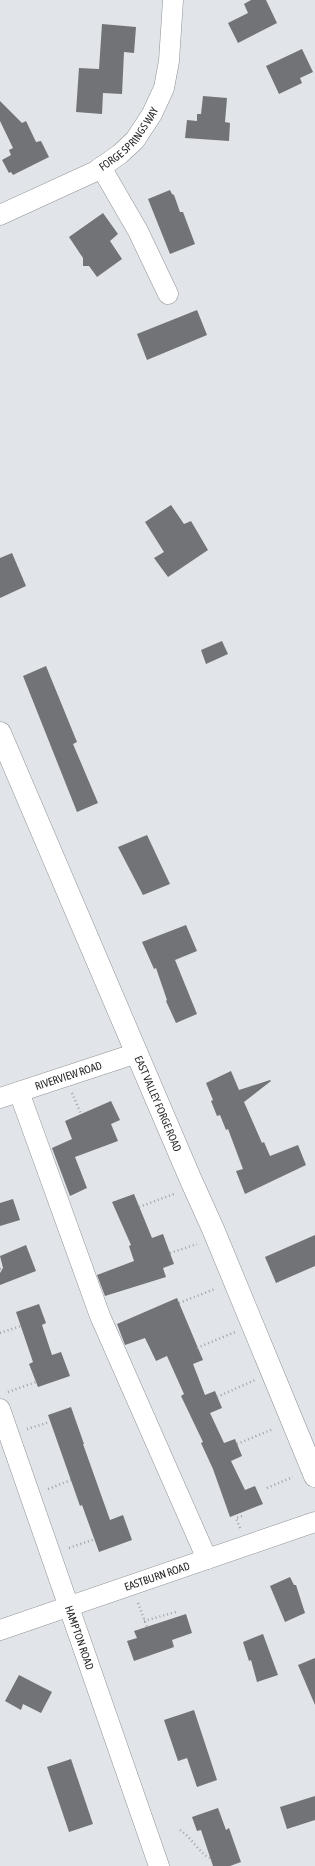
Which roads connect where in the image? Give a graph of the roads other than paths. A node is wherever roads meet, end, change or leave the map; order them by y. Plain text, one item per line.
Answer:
1 (173, 0) edge
2 (101, 167) junction
3 (0, 215) edge
4 (168, 294) dead end
5 (0, 732) edge
6 (137, 1053) junction
7 (20, 1092) junction
8 (0, 1098) edge
9 (2, 1401) edge
10 (314, 1472) edge
11 (315, 1522) edge
12 (207, 1559) junction
13 (70, 1606) junction
14 (0, 1630) edge
15 (159, 1866) edge

1 - 2 street, FORGE SPRINGS WAY
2 - 3 street, FORGE SPRINGS WAY
2 - 4 street
5 - 6 main road, EAST VALLEY FORGE ROAD
6 - 7 street, RIVERVIEW ROAD
6 - 10 main road, EAST VALLEY FORGE ROAD
7 - 8 street, RIVERVIEW ROAD
7 - 12 street
9 - 13 street, HAMPTON ROAD
11 - 12 street, EASTBURN ROAD
12 - 13 street, EASTBURN ROAD
13 - 14 street, EASTBURN ROAD
13 - 15 street, HAMPTON ROAD

